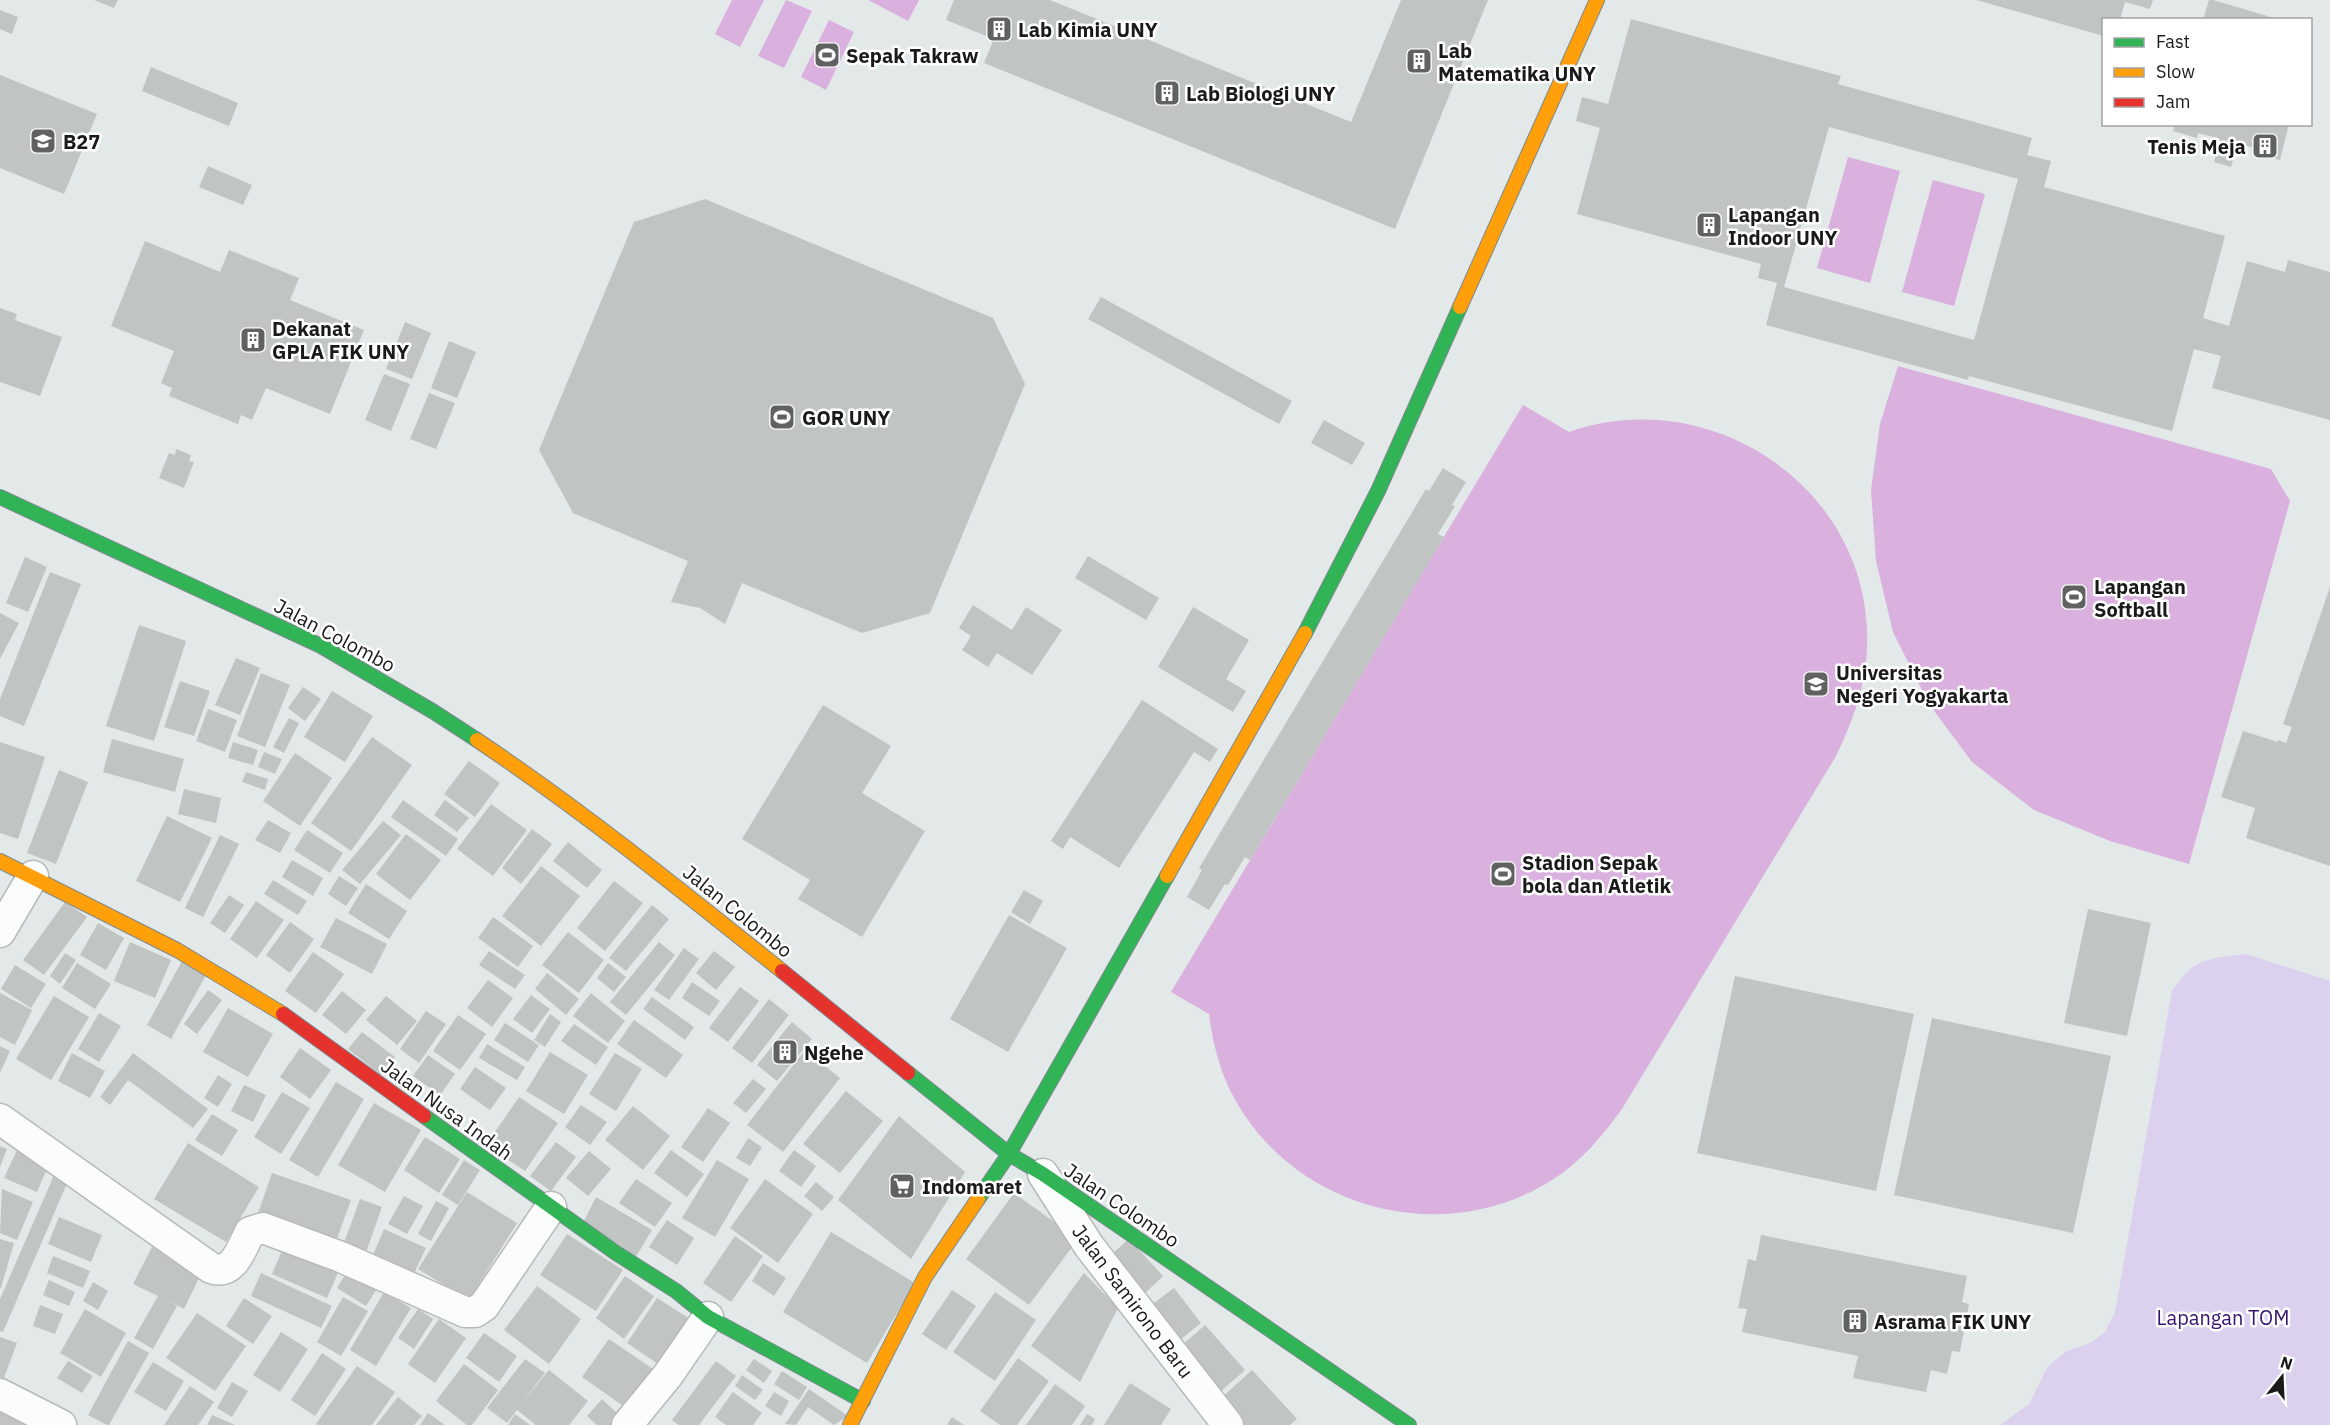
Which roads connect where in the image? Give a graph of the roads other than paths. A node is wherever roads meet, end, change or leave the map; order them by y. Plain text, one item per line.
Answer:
1 (1597, 0) edge
2 (0, 497) edge
3 (0, 861) edge
4 (33, 876) junction
5 (0, 932) edge
6 (0, 1119) edge
7 (1010, 1154) junction
8 (1043, 1174) junction
9 (550, 1207) junction
10 (708, 1317) junction
11 (0, 1394) edge
12 (863, 1401) junction
13 (61, 1425) edge
14 (627, 1425) edge
15 (850, 1425) edge
16 (1228, 1425) edge
17 (1409, 1425) edge

1 - 7 street
2 - 7 street, Jalan Colombo
3 - 4 street, Jalan Nusa Indah
4 - 5 street
4 - 9 street, Jalan Nusa Indah
6 - 9 street
7 - 8 street, Jalan Colombo
7 - 12 street
8 - 16 street, Jalan Samirono Baru
8 - 17 street, Jalan Colombo
9 - 10 street, Jalan Nusa Indah
10 - 12 street, Jalan Nusa Indah
10 - 14 street
11 - 13 street
12 - 15 street

